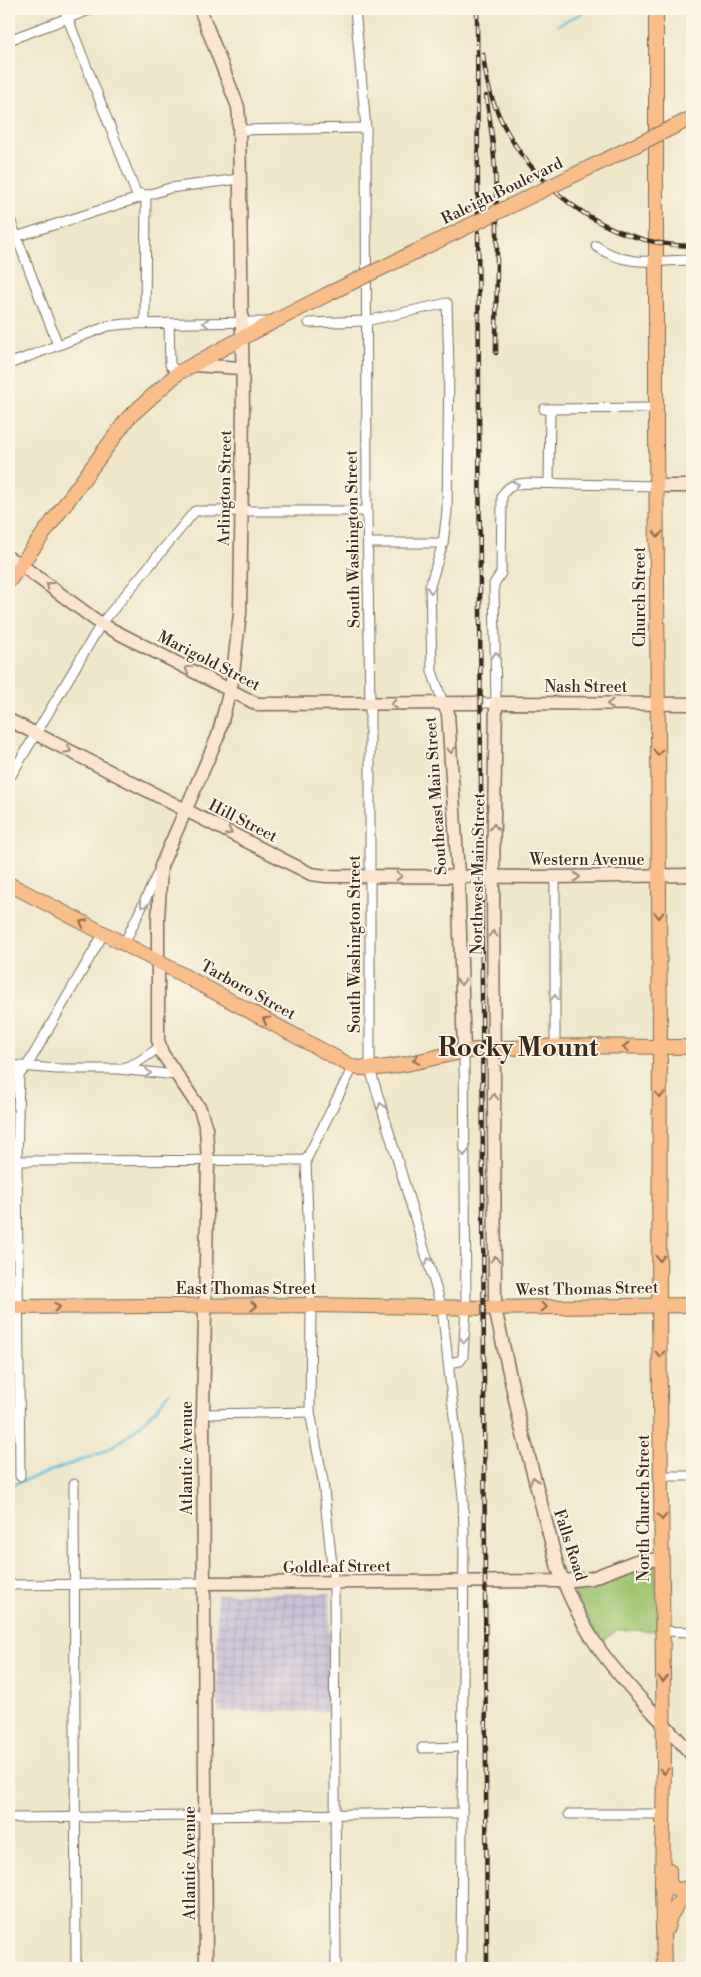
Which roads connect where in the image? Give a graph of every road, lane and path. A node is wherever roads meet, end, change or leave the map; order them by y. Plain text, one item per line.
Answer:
1 (92, 9) edge
2 (200, 9) edge
3 (355, 9) edge
4 (656, 9) edge
5 (66, 13) edge
6 (9, 40) edge
7 (692, 118) edge
8 (366, 128) junction
9 (240, 130) junction
10 (239, 179) junction
11 (146, 195) junction
12 (9, 218) edge
13 (12, 238) edge
14 (596, 246) dead end
15 (657, 260) junction
16 (692, 260) edge
17 (366, 321) junction
18 (242, 322) junction
19 (273, 322) junction
20 (145, 323) junction
21 (169, 323) junction
22 (309, 323) dead end
23 (242, 338) junction
24 (58, 345) junction
25 (9, 364) edge
26 (193, 365) junction
27 (242, 368) junction
28 (178, 373) junction
29 (656, 408) junction
30 (549, 483) junction
31 (657, 486) junction
32 (692, 486) edge
33 (240, 511) junction
34 (367, 511) junction
35 (368, 543) junction
36 (443, 543) junction
37 (9, 551) edge
38 (15, 561) edge
39 (9, 581) edge
40 (102, 624) junction
41 (231, 692) junction
42 (443, 702) junction
43 (480, 703) joint
44 (496, 703) junction
45 (370, 704) junction
46 (658, 704) junction
47 (692, 704) edge
48 (9, 720) edge
49 (36, 734) junction
50 (9, 779) edge
51 (186, 810) junction
52 (161, 866) junction
53 (458, 875) junction
54 (692, 875) edge
55 (370, 876) junction
56 (487, 876) junction
57 (658, 876) junction
58 (555, 877) junction
59 (9, 884) edge
60 (104, 934) junction
61 (124, 944) junction
62 (157, 961) junction
63 (160, 1047) junction
64 (556, 1047) junction
65 (660, 1047) junction
66 (692, 1047) edge
67 (488, 1049) junction
68 (464, 1051) junction
69 (9, 1065) edge
70 (27, 1066) junction
71 (353, 1067) junction
72 (118, 1069) junction
73 (370, 1070) junction
74 (177, 1076) junction
75 (306, 1160) junction
76 (13, 1161) edge
77 (208, 1161) junction
78 (660, 1305) junction
79 (692, 1305) edge
80 (206, 1306) junction
81 (312, 1306) junction
82 (14, 1307) edge
83 (442, 1308) junction
84 (466, 1308) junction
85 (489, 1308) junction
86 (449, 1362) junction
87 (310, 1412) junction
88 (203, 1414) junction
89 (20, 1476) dead end
90 (662, 1476) junction
91 (692, 1476) edge
92 (74, 1484) dead end
93 (662, 1559) junction
94 (563, 1581) junction
95 (463, 1582) junction
96 (204, 1583) junction
97 (74, 1584) junction
98 (334, 1584) junction
99 (9, 1585) edge
100 (663, 1632) junction
101 (692, 1632) edge
102 (664, 1722) junction
103 (462, 1747) junction
104 (422, 1748) dead end
105 (692, 1755) edge
106 (462, 1813) junction
107 (569, 1814) dead end
108 (335, 1815) junction
109 (206, 1816) junction
110 (9, 1818) edge
111 (75, 1818) junction
112 (664, 1821) junction
113 (690, 1886) edge
114 (664, 1941) junction
115 (76, 1968) edge
116 (206, 1968) edge
117 (336, 1968) edge
118 (461, 1968) edge
119 (664, 1968) edge

1 - 5 street
2 - 9 street, Arlington Street
3 - 8 street, South Washington Street
4 - 15 main road, Church Street
5 - 6 street
5 - 11 street
7 - 19 main road, Raleigh Boulevard, bridge
8 - 9 street
8 - 17 street, South Washington Street
9 - 10 street, Arlington Street
10 - 11 street
10 - 18 street, Arlington Street
11 - 13 street
11 - 20 street
12 - 13 street
13 - 24 street
14 - 15 street
15 - 16 street
15 - 29 main road, Church Street
17 - 22 street
17 - 34 street, South Washington Street
17 - 36 street, Southeast Main Street
18 - 19 street
18 -> 21 street
18 - 23 street, Arlington Street
19 - 23 main road, Raleigh Boulevard
20 - 21 street
20 - 24 street
21 - 28 street
23 - 26 main road, Raleigh Boulevard
23 - 27 street, Arlington Street
24 - 25 street
26 - 27 street
26 - 28 main road, Raleigh Boulevard
27 - 33 street, Arlington Street
28 - 38 main road, Raleigh Boulevard
29 - 30 street
29 - 31 main road, Church Street
30 - 31 street, Northwest Main Street
44 -> 30 street, Northwest Main Street
31 - 32 street
31 -> 46 main road, Church Street
33 - 34 street
33 - 40 street
33 - 41 street, Arlington Street
34 - 35 street, South Washington Street
35 - 36 street
35 - 45 street, South Washington Street
36 -> 42 street, Southeast Main Street
37 - 38 street
38 - 39 main road, Raleigh Boulevard
40 -> 38 street, Marigold Street
41 -> 40 street, Marigold Street
40 - 49 street
41 - 45 street, Marigold Street
41 - 51 street, Arlington Street
42 - 43 street, Marigold Street
42 -> 45 street, Marigold Street
42 -> 53 street, Southeast Main Street
43 - 44 street, Nash Street
46 -> 44 street, Nash Street
56 -> 44 street, Northwest Main Street
45 - 55 street, South Washington Street
46 - 47 street, Nash Street
46 -> 57 main road, Church Street
48 - 49 street, Hill Street
49 - 50 street
49 -> 51 street, Hill Street
51 - 52 street, Arlington Street
51 -> 55 street, Hill Street
52 -> 61 street
52 - 62 street, Arlington Street
55 -> 53 street, Hill Street
53 - 56 street, Hill Street
53 -> 68 street, Southeast Main Street
54 - 57 street, Western Avenue
55 - 73 street, South Washington Street
56 - 58 street, Western Avenue
67 -> 56 street, Northwest Main Street
58 -> 57 street, Western Avenue
57 -> 65 main road, Church Street
64 -> 58 street
60 -> 59 main road, Tarboro Street
60 - 61 main road, Tarboro Street
60 - 70 street
61 - 62 main road, Tarboro Street
62 - 63 street, Atlantic Avenue
71 -> 62 main road, Tarboro Street
63 - 72 street
63 - 74 street, Atlantic Avenue
65 -> 64 main road, Tarboro Street
64 - 67 main road, Tarboro Street
65 - 66 main road, Tarboro Street
65 -> 78 main road, North Church Street
67 - 68 main road, Tarboro Street
85 -> 67 street, Northwest Main Street
68 -> 73 main road, Tarboro Street
68 -> 84 street
69 - 70 street
70 - 72 street
70 - 76 street
71 - 73 main road, Tarboro Street
71 - 75 street
72 -> 74 street
83 -> 73 street, South Washington Street
74 - 77 street, Atlantic Avenue
75 - 77 street
75 - 81 street
76 - 77 street
76 - 82 street
77 - 80 street, Atlantic Avenue
78 - 79 main road, West Thomas Street
85 -> 78 main road, West Thomas Street
78 -> 90 main road, North Church Street
80 -> 81 main road, East Thomas Street
82 -> 80 main road, East Thomas Street
80 - 88 street, Atlantic Avenue
81 - 83 main road, East Thomas Street
81 - 87 street
82 - 89 street
83 - 84 main road, East Thomas Street
83 - 86 street, South Washington Street
84 - 85 main road, East Thomas Street
84 -> 86 street
94 -> 85 street, Falls Road
86 - 95 street, South Washington Street
87 - 88 street
87 - 98 street
88 - 96 street, Atlantic Avenue
90 - 91 street
90 -> 93 main road, North Church Street
92 - 97 street
93 - 94 street, Goldleaf Street
93 - 100 main road, North Church Street
94 - 95 street, Goldleaf Street
94 - 102 street, Falls Road
95 - 98 street, Goldleaf Street
95 - 103 street, South Washington Street
96 - 97 street, Goldleaf Street
96 - 98 street, Goldleaf Street
96 - 109 street, Atlantic Avenue
97 - 99 street, Goldleaf Street
97 - 111 street
98 - 108 street
100 - 101 street
100 -> 102 main road, North Church Street
102 - 105 street, Falls Road
102 -> 112 main road, North Church Street
103 - 104 street
103 - 106 street, South Washington Street
106 - 108 street
106 - 118 street, South Washington Street
107 - 112 street
108 - 109 street
108 - 117 street
109 - 111 street
109 - 116 street, Atlantic Avenue
110 - 111 street
111 - 115 street
112 - 113 main road
112 - 114 main road, North Church Street
113 - 114 main road
114 - 119 main road, North Church Street

